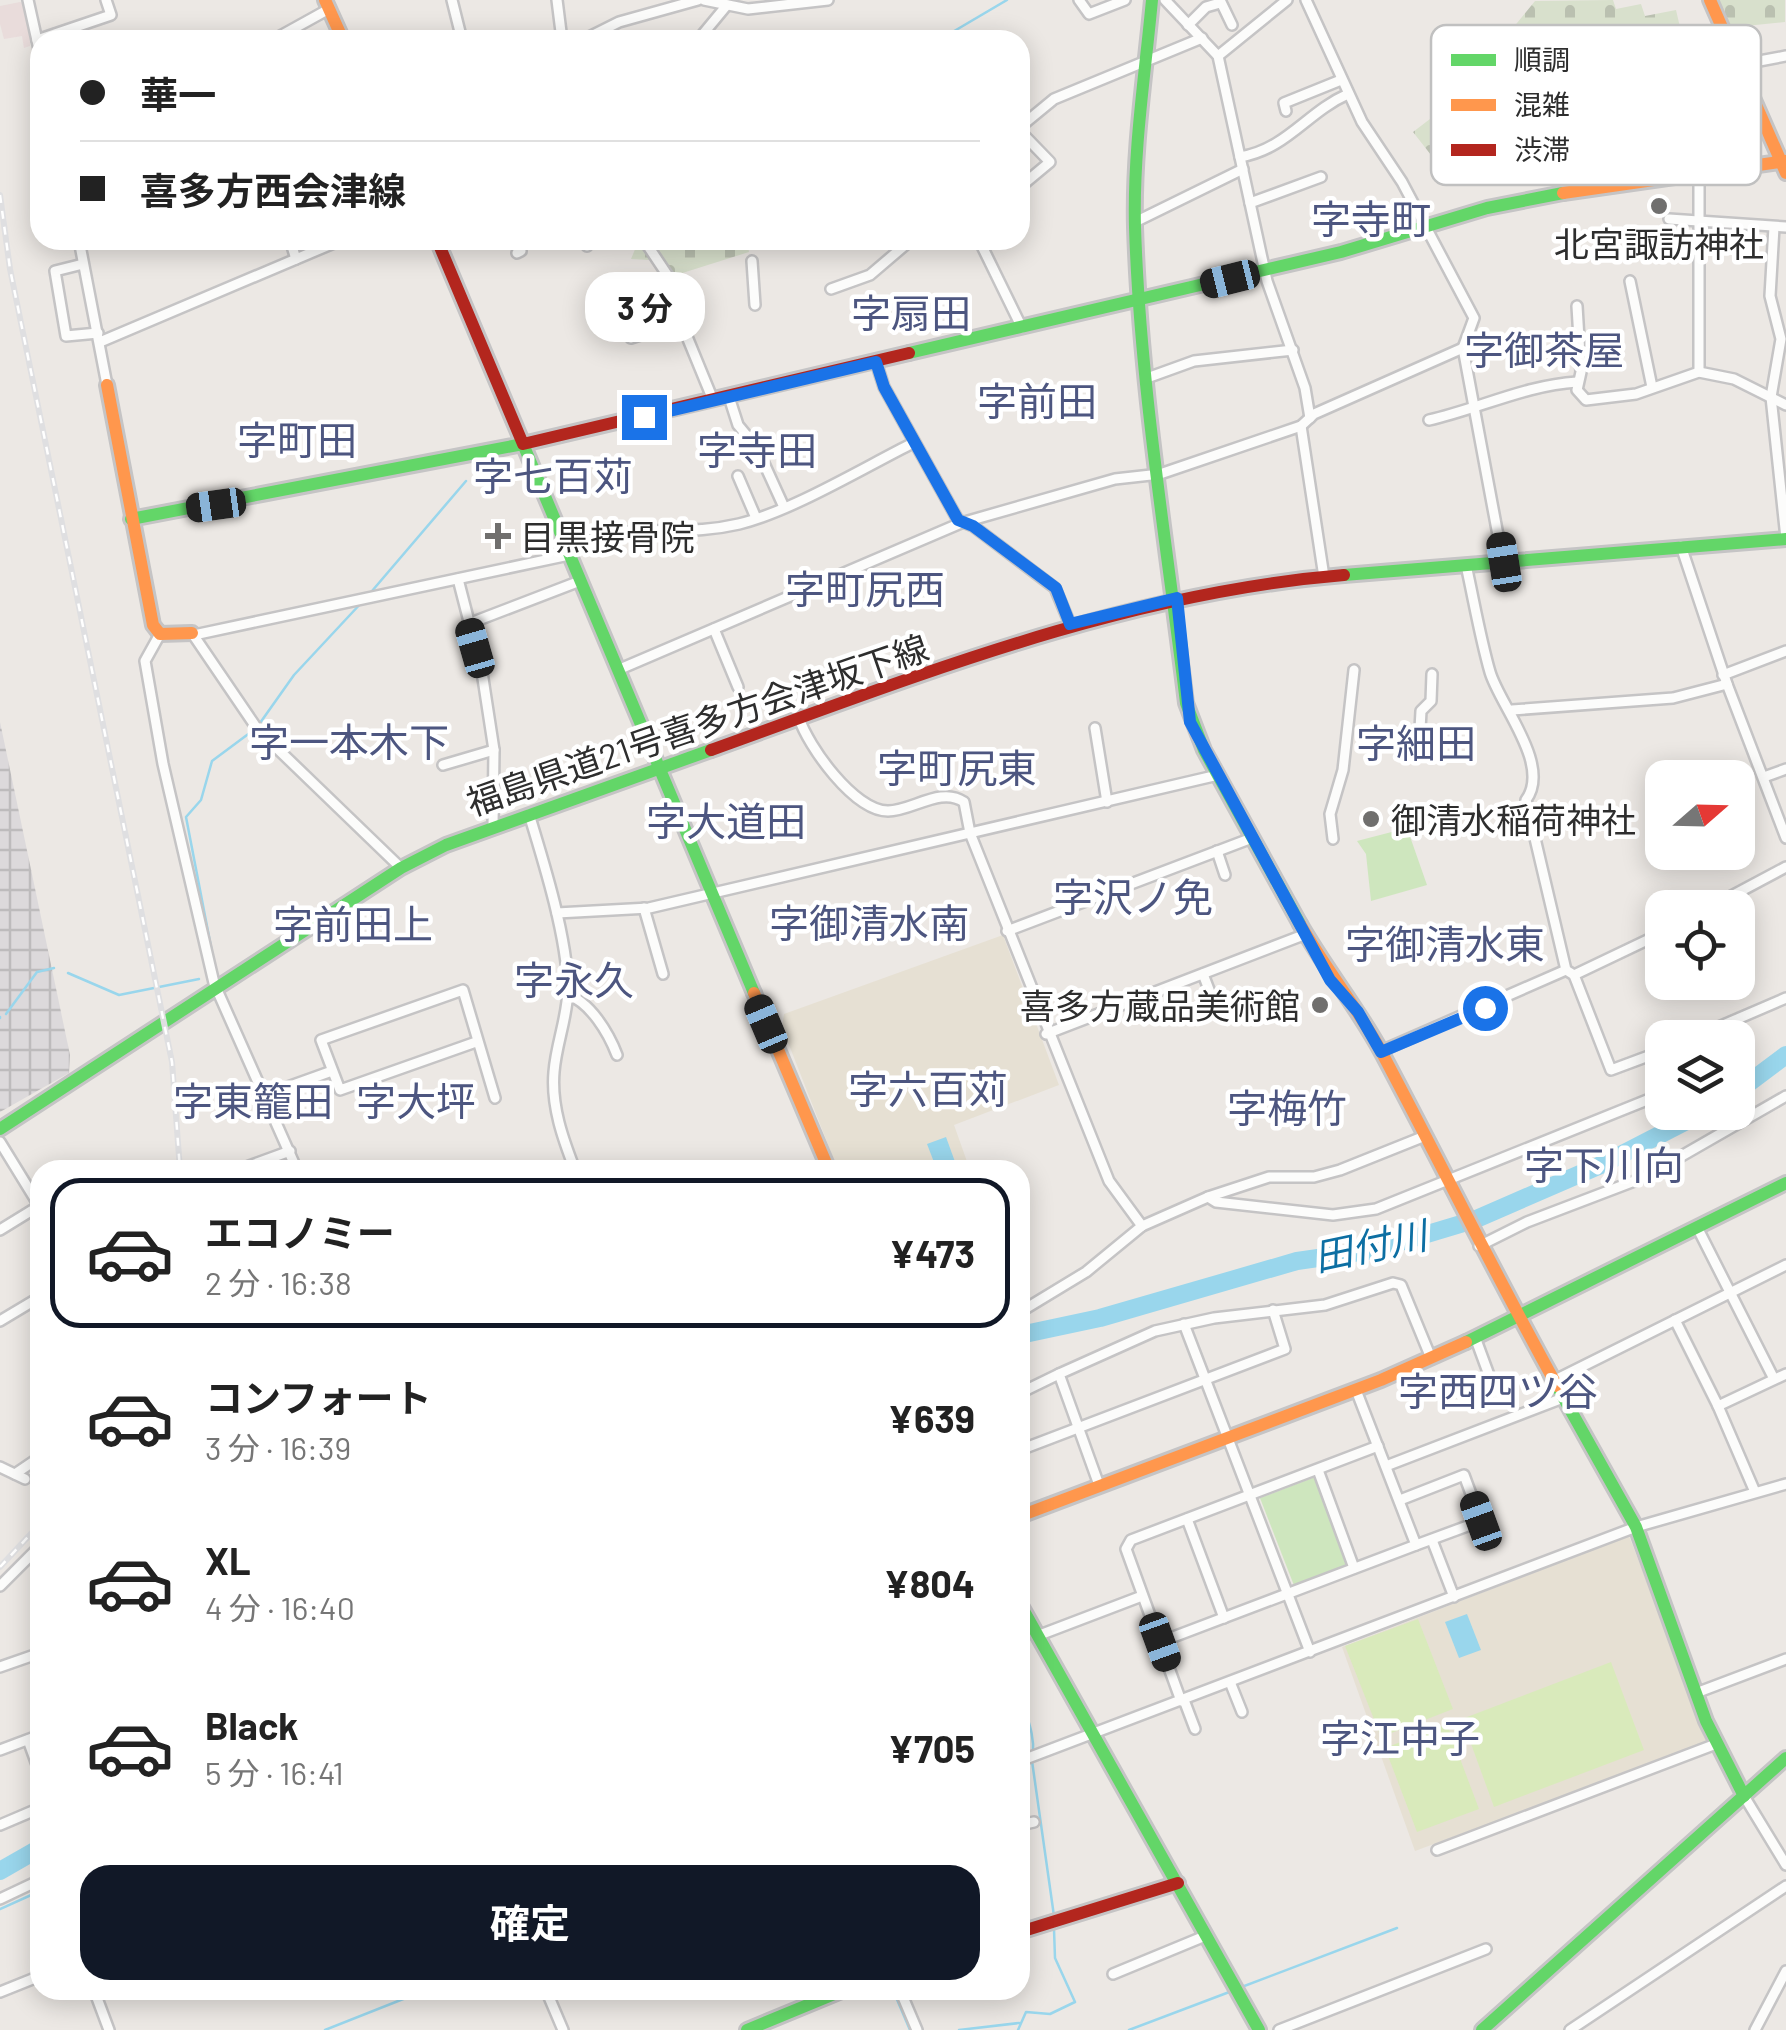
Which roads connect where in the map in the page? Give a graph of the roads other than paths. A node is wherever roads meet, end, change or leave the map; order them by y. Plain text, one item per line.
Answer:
1 (28, 0) edge
2 (106, 0) edge
3 (452, 0) edge
4 (557, 0) edge
5 (701, 0) edge
6 (828, 0) edge
7 (1079, 0) edge
8 (1126, 0) edge
9 (1288, 0) edge
10 (1306, 0) edge
11 (1710, 0) edge
12 (1164, 1) edge
13 (1220, 1) edge
14 (328, 3) edge
15 (727, 5) junction
16 (1188, 24) junction
17 (1721, 25) edge
18 (1232, 26) dead end
19 (35, 30) edge
20 (67, 30) edge
21 (288, 30) edge
22 (339, 30) edge
23 (460, 30) edge
24 (561, 30) edge
25 (603, 30) edge
26 (706, 30) edge
27 (1202, 38) junction
28 (1218, 56) junction
29 (1786, 56) edge
30 (1147, 59) junction
31 (1761, 61) edge
32 (1342, 80) junction
33 (1348, 94) junction
34 (1286, 110) dead end
35 (1761, 114) edge
36 (1030, 120) edge
37 (1030, 140) edge
38 (1240, 158) junction
39 (1785, 165) edge
40 (1243, 169) junction
41 (1030, 176) edge
42 (1321, 177) dead end
43 (1615, 185) edge
44 (1700, 185) edge
45 (1250, 203) junction
46 (1668, 219) dead end
47 (1702, 219) junction
48 (1135, 222) junction
49 (1425, 224) junction
50 (1774, 227) junction
51 (1786, 228) edge
52 (80, 250) edge
53 (293, 250) edge
54 (316, 250) edge
55 (443, 250) edge
56 (521, 250) edge
57 (651, 250) edge
58 (900, 250) edge
59 (985, 250) edge
60 (517, 252) dead end
61 (296, 258) junction
62 (752, 261) dead end
63 (83, 264) junction
64 (1266, 270) junction
65 (1630, 282) dead end
66 (831, 288) dead end
67 (1141, 300) junction
68 (754, 305) dead end
69 (1577, 306) dead end
70 (681, 322) junction
71 (1022, 328) junction
72 (99, 338) junction
73 (631, 338) dead end
74 (1463, 348) junction
75 (1292, 350) junction
76 (876, 362) junction
77 (1698, 372) junction
78 (1147, 378) junction
79 (1576, 382) junction
80 (107, 385) joint
81 (1652, 387) junction
82 (729, 397) junction
83 (1771, 397) junction
84 (713, 400) junction
85 (1786, 405) edge
86 (1476, 409) junction
87 (1312, 416) junction
88 (1428, 420) dead end
89 (1301, 426) junction
90 (913, 443) junction
91 (523, 444) junction
92 (1160, 474) junction
93 (738, 476) dead end
94 (783, 505) junction
95 (756, 518) junction
96 (131, 519) junction
97 (961, 523) junction
98 (1786, 538) edge
99 (1681, 546) junction
100 (568, 552) junction
101 (1504, 562) junction
102 (1466, 566) junction
103 (1324, 576) junction
104 (458, 579) junction
105 (580, 581) junction
106 (1177, 598) junction
107 (468, 624) junction
108 (1070, 624) junction
109 (714, 629) junction
110 (193, 634) junction
111 (156, 637) junction
112 (1786, 651) edge
113 (620, 669) junction
114 (1354, 670) dead end
115 (1432, 674) dead end
116 (1725, 680) junction
117 (738, 687) dead end
118 (1512, 710) junction
119 (798, 718) junction
120 (1095, 728) dead end
121 (1405, 733) dead end
122 (494, 750) junction
123 (443, 765) dead end
124 (660, 767) junction
125 (1786, 769) edge
126 (1218, 776) junction
127 (1764, 777) junction
128 (1107, 802) junction
129 (529, 814) junction
130 (492, 827) junction
131 (970, 833) junction
132 (1252, 838) junction
133 (1786, 838) edge
134 (1333, 839) dead end
135 (1217, 851) junction
136 (402, 868) junction
137 (1786, 868) edge
138 (1225, 875) dead end
139 (1743, 890) edge
140 (712, 894) junction
141 (644, 908) junction
142 (557, 913) junction
143 (1007, 931) junction
144 (1306, 934) junction
145 (1645, 941) edge
146 (1570, 972) junction
147 (664, 974) dead end
148 (1203, 974) junction
149 (218, 990) junction
150 (567, 995) junction
151 (1786, 998) edge
152 (1213, 1000) dead end
153 (1734, 1020) edge
154 (1046, 1034) junction
155 (476, 1042) junction
156 (1381, 1052) junction
157 (617, 1055) dead end
158 (1645, 1057) edge
159 (332, 1070) junction
160 (265, 1095) junction
161 (1786, 1096) edge
162 (495, 1098) dead end
163 (1645, 1101) edge
164 (0, 1129) edge
165 (1425, 1136) junction
166 (0, 1142) edge
167 (290, 1150) junction
168 (264, 1160) edge
169 (294, 1160) edge
170 (572, 1160) edge
171 (825, 1160) edge
172 (1449, 1182) junction
173 (1786, 1183) edge
174 (30, 1191) edge
175 (1208, 1197) junction
176 (30, 1213) edge
177 (1142, 1226) junction
178 (1697, 1227) junction
179 (0, 1230) edge
180 (1477, 1241) junction
181 (1786, 1265) edge
182 (1732, 1292) junction
183 (30, 1303) edge
184 (1030, 1306) edge
185 (1272, 1310) junction
186 (1518, 1318) junction
187 (1675, 1320) junction
188 (0, 1321) edge
189 (1184, 1324) junction
190 (1475, 1337) junction
191 (1431, 1358) junction
192 (1059, 1374) junction
193 (1786, 1374) edge
194 (1206, 1379) junction
195 (1774, 1379) junction
196 (1554, 1381) junction
197 (1030, 1389) edge
198 (1356, 1390) junction
199 (1496, 1394) dead end
200 (1563, 1398) junction
201 (1718, 1406) junction
202 (1078, 1428) junction
203 (1229, 1439) junction
204 (1030, 1446) edge
205 (1378, 1446) junction
206 (1386, 1466) junction
207 (0, 1467) edge
208 (30, 1468) edge
209 (1318, 1470) junction
210 (1786, 1484) edge
211 (1099, 1485) junction
212 (1754, 1492) junction
213 (1253, 1495) junction
214 (1400, 1500) junction
215 (1030, 1512) edge
216 (1188, 1520) junction
217 (1636, 1527) junction
218 (1432, 1540) junction
219 (1416, 1545) junction
220 (30, 1556) edge
221 (1354, 1568) junction
222 (0, 1586) edge
223 (1290, 1593) junction
224 (1142, 1596) junction
225 (1454, 1597) junction
226 (1224, 1618) junction
227 (1030, 1623) edge
228 (1037, 1636) junction
229 (1160, 1642) junction
230 (1310, 1652) junction
231 (30, 1656) edge
232 (1786, 1659) edge
233 (0, 1667) edge
234 (1230, 1682) junction
235 (1696, 1693) junction
236 (1183, 1700) junction
237 (1242, 1712) dead end
238 (1194, 1729) dead end
239 (1092, 1735) junction
240 (28, 1740) joint
241 (1716, 1744) junction
242 (30, 1746) edge
243 (0, 1750) edge
244 (1030, 1757) edge
245 (1786, 1758) edge
246 (1744, 1796) junction
247 (30, 1812) edge
248 (1034, 1822) dead end
249 (1030, 1823) edge
250 (0, 1824) edge
251 (1437, 1850) dead end
252 (1786, 1865) edge
253 (1178, 1883) junction
254 (30, 1885) edge
255 (1786, 1886) edge
256 (0, 1899) edge
257 (1030, 1929) edge
258 (1206, 1936) junction
259 (1486, 1949) dead end
260 (1786, 1971) edge
261 (1112, 1974) dead end
262 (30, 1980) edge
263 (0, 1992) edge
264 (98, 2000) edge
265 (550, 2000) edge
266 (820, 2000) edge
267 (904, 2000) edge
268 (110, 2030) edge
269 (563, 2030) edge
270 (747, 2030) edge
271 (917, 2030) edge
272 (1259, 2030) edge
273 (1279, 2030) edge
274 (1482, 2030) edge
275 (1570, 2030) edge
276 (1755, 2030) edge

1 - 19 street
2 - 20 street
3 - 23 street
4 - 24 street
5 - 15 street
5 - 25 street
6 - 15 street
7 - 8 street
9 - 28 street
10 - 32 street
11 - 17 main road
12 - 16 street
12 - 30 main road
13 - 16 street
13 - 18 street
14 - 21 street
14 - 22 main road
15 - 26 street
16 - 27 street
27 - 28 street
27 - 30 street
28 - 38 street
29 - 31 street
30 - 36 street
30 - 48 main road
32 - 33 street
32 - 34 street
33 - 38 street
33 - 49 street
35 - 39 main road
37 - 41 street
38 - 40 street
40 - 45 street
40 - 48 street
42 - 45 street
43 - 49 main road
44 - 47 street
45 - 64 street
46 - 47 street
47 - 50 street
47 - 77 street
48 - 67 main road
49 - 64 main road
49 - 74 street
50 - 51 street
50 - 83 street
52 - 63 street
53 - 61 street
54 - 61 street
55 - 91 main road
56 - 60 street
57 - 70 street
58 - 66 street
59 - 71 street
61 - 72 street
62 - 68 street
63 - 72 street
63 - 72 street
64 - 67 main road
64 - 75 street
65 - 81 street
67 - 71 main road
67 - 78 main road
69 - 79 street
70 - 73 street
70 - 84 street
71 - 76 main road
72 - 80 street
74 - 86 street
74 - 87 street
75 - 78 street
75 - 87 street
76 - 82 main road
76 - 90 street
77 - 81 street
77 - 83 street
78 - 92 main road
79 - 81 street
79 - 86 street
80 - 96 main road
82 - 84 main road
82 - 94 street
83 - 85 street
83 - 98 street
84 - 91 main road
86 - 88 street
86 - 101 street
87 - 89 street
89 - 92 street
89 - 103 street
90 - 94 street
90 - 97 street
91 - 96 main road
91 - 100 main road
92 - 97 street
92 - 106 main road
93 - 95 street
94 - 95 street
95 - 100 street
96 - 111 main road
97 - 108 street
97 - 109 street
98 - 99 main road, 福島県道21号喜多方会津坂下線
99 - 101 main road, 福島県道21号喜多方会津坂下線
99 - 116 street
100 - 104 street
100 - 105 main road
101 - 102 main road, 福島県道21号喜多方会津坂下線
102 - 103 main road, 福島県道21号喜多方会津坂下線
102 - 118 street
103 - 106 main road, 福島県道21号喜多方会津坂下線
104 - 107 street
104 - 110 street
105 - 107 street
105 - 113 main road
106 - 108 main road, 福島県道21号喜多方会津坂下線
106 - 126 main road
107 - 122 street
108 - 119 main road, 福島県道21号喜多方会津坂下線
109 - 113 street
109 - 117 street
110 - 111 main road
110 - 136 street
111 - 149 street
112 - 116 street
113 - 124 main road
114 - 134 street
115 - 121 street
116 - 118 street
116 - 127 street
118 - 146 street
119 - 124 main road, 福島県道21号喜多方会津坂下線
119 - 131 street
120 - 128 street
122 - 123 street
122 - 130 street
124 - 129 main road, 福島県道21号喜多方会津坂下線
124 - 140 main road
125 - 127 street
126 - 128 street
126 - 132 main road
127 - 133 street
128 - 131 street
129 - 130 main road, 福島県道21号喜多方会津坂下線
129 - 142 street
130 - 136 main road, 福島県道21号喜多方会津坂下線
131 - 140 street
131 - 143 street
132 - 135 street
132 - 144 main road
135 - 138 street
135 - 143 street
136 - 149 main road, 福島県道21号喜多方会津坂下線
137 - 139 street
140 - 141 street
140 - 171 main road
141 - 142 street
141 - 147 street
142 - 150 street
143 - 154 street
144 - 148 street
144 - 156 main road
145 - 146 street
146 - 156 street
146 - 158 street
148 - 152 street
148 - 154 street
149 - 160 street
149 - 164 main road, 福島県道21号喜多方会津坂下線
150 - 157 street
150 - 170 street
151 - 153 street
154 - 177 street
155 - 159 street
155 - 159 street
155 - 162 street
156 - 165 main road
159 - 160 street
160 - 167 street
161 - 180 street
163 - 172 street
165 - 172 main road
165 - 175 street
166 - 174 street
167 - 168 street
167 - 169 street
172 - 175 street
172 - 180 main road
173 - 178 main road
175 - 177 street
176 - 179 street
177 - 184 street
178 - 182 street
178 - 186 main road
180 - 186 main road
181 - 182 street
182 - 187 street
182 - 195 street
183 - 188 street
185 - 189 street
185 - 191 street
185 - 194 street
186 - 190 main road
186 - 196 main road
187 - 196 street
187 - 201 street
189 - 192 street
189 - 194 street
190 - 191 main road
190 - 199 street
191 - 198 main road
192 - 197 street
192 - 202 street
193 - 195 street
194 - 202 street
194 - 203 street
195 - 201 street
196 - 200 main road
198 - 203 main road
198 - 205 street
200 - 206 street
200 - 217 main road
201 - 212 street
202 - 204 street
202 - 211 street
203 - 211 main road
203 - 213 street
205 - 206 street
205 - 209 street
206 - 214 street
207 - 208 street
209 - 213 street
209 - 221 street
210 - 212 street
211 - 215 main road
212 - 217 street
213 - 216 street
213 - 223 street
214 - 218 street
214 - 219 street
216 - 224 street
216 - 226 street
217 - 225 street
217 - 235 main road
218 - 219 street
218 - 225 street
219 - 221 street
220 - 222 street
221 - 223 street
223 - 226 street
223 - 230 street
224 - 228 street
224 - 229 street
225 - 230 street
226 - 229 street
227 - 228 main road
228 - 239 main road
229 - 236 street
230 - 234 street
231 - 233 street
232 - 235 street
234 - 236 street
234 - 237 street
235 - 241 main road
236 - 238 street
236 - 239 street
239 - 244 street
239 - 253 main road
240 - 242 street
240 - 243 street
241 - 246 main road
241 - 251 street
245 - 246 main road
246 - 252 street
246 - 274 main road
247 - 250 street
248 - 249 street
253 - 257 main road
253 - 258 main road
254 - 256 street
255 - 275 street
258 - 261 street
258 - 272 main road
259 - 273 street
260 - 276 street
262 - 263 street
264 - 268 street
265 - 269 street
266 - 270 main road
267 - 271 street

